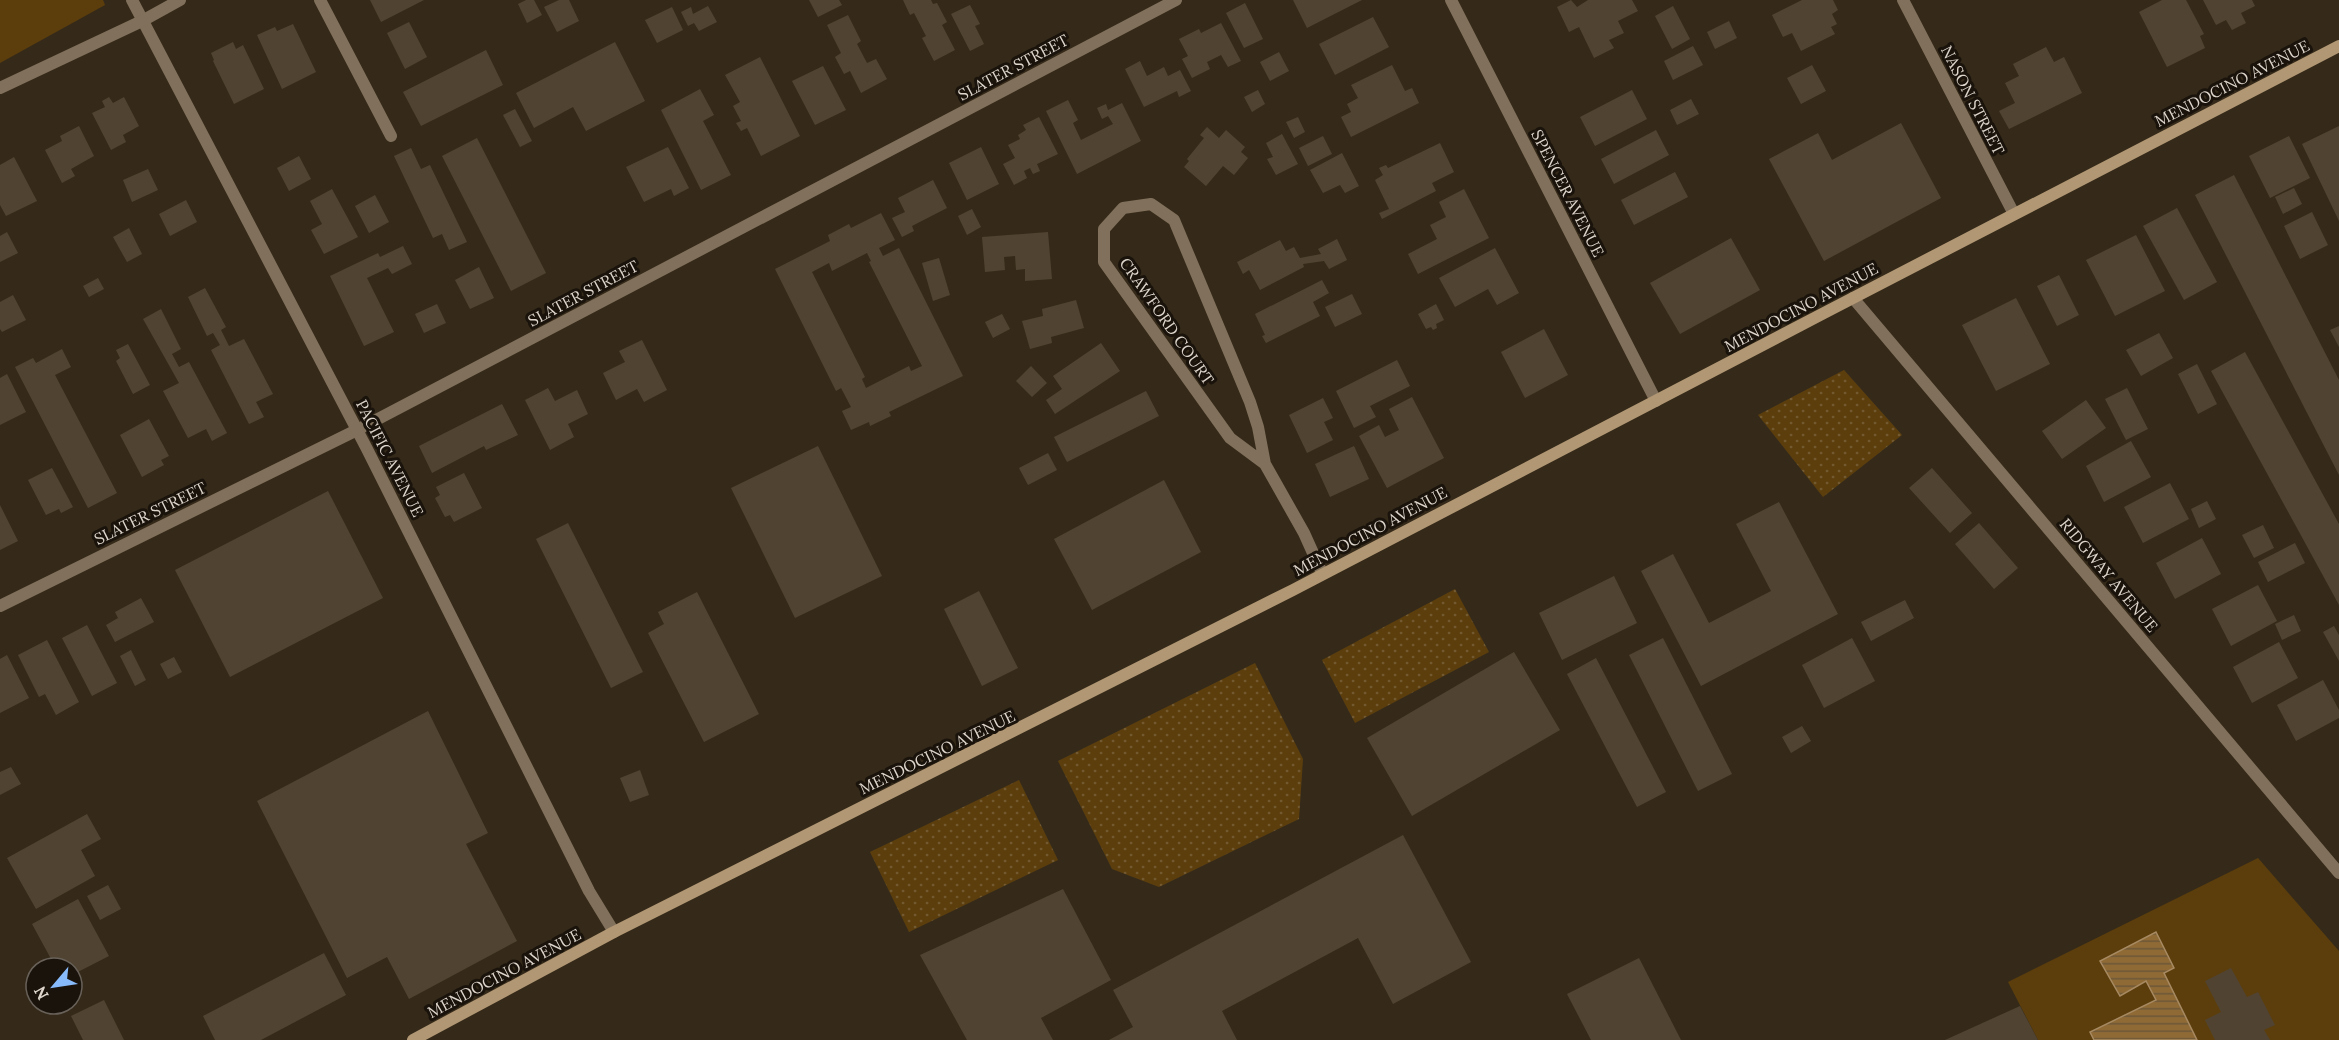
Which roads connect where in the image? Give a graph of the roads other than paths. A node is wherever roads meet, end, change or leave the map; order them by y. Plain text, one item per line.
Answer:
1 (132, 0) edge
2 (180, 0) edge
3 (320, 0) edge
4 (1176, 0) edge
5 (1451, 0) edge
6 (1903, 0) edge
7 (142, 21) junction
8 (2339, 46) edge
9 (0, 88) edge
10 (391, 136) dead end
11 (2014, 214) junction
12 (1853, 298) junction
13 (1656, 400) junction
14 (357, 430) junction
15 (1264, 464) junction
16 (1323, 573) junction
17 (0, 606) edge
18 (2339, 873) edge
19 (614, 932) junction
20 (413, 1040) edge

1 - 7 street, PACIFIC AVENUE
2 - 7 street
3 - 10 street
4 - 14 street, SLATER STREET
5 - 13 street, SPENCER AVENUE
6 - 11 street, NASON STREET
7 - 9 street
7 - 14 street, PACIFIC AVENUE
8 - 11 main road, MENDOCINO AVENUE
11 - 12 main road, MENDOCINO AVENUE
12 - 13 main road, MENDOCINO AVENUE
12 - 18 street, RIDGWAY AVENUE
13 - 16 main road, MENDOCINO AVENUE
14 - 17 street, SLATER STREET
14 - 19 street, PACIFIC AVENUE
15 - 15 street, CRAWFORD COURT
15 - 16 street, CRAWFORD COURT
16 - 19 main road, MENDOCINO AVENUE
19 - 20 main road, MENDOCINO AVENUE

